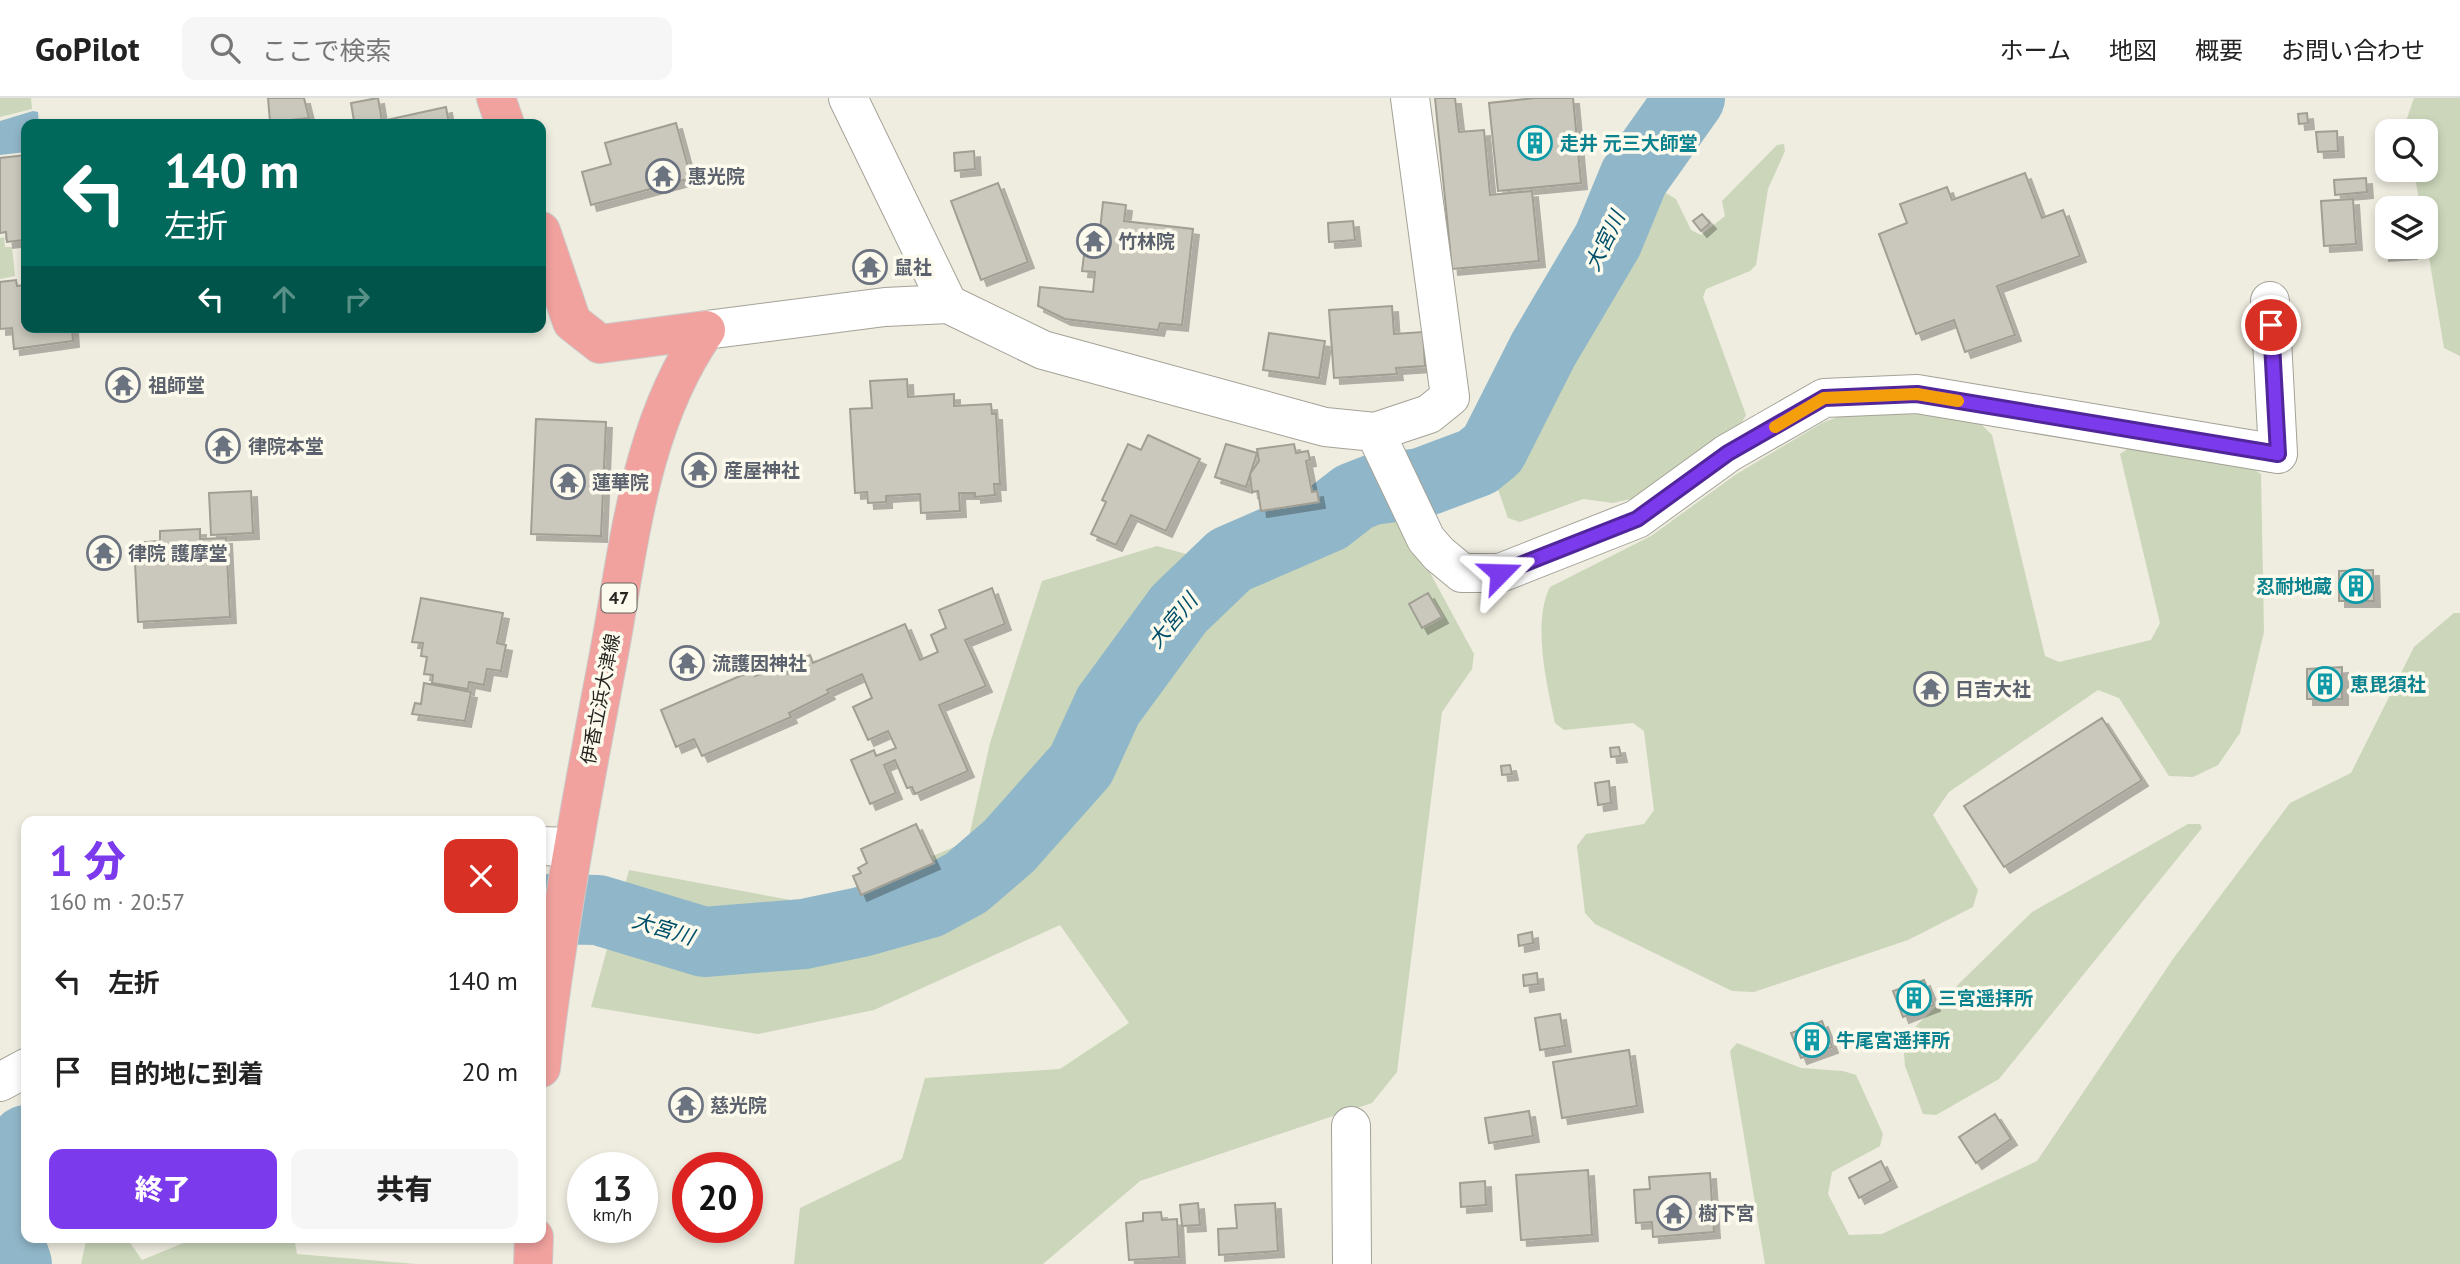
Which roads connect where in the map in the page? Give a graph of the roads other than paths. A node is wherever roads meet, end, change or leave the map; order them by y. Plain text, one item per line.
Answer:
1 (496, 98) edge
2 (848, 98) edge
3 (1410, 98) edge
4 (503, 119) edge
5 (546, 246) edge
6 (2270, 301) dead end
7 (948, 304) junction
8 (706, 330) junction
9 (1381, 446) junction
10 (560, 857) edge
11 (546, 1024) edge
12 (21, 1071) edge
13 (0, 1082) edge
14 (1351, 1126) dead end
15 (534, 1243) edge
16 (533, 1264) edge
17 (1352, 1264) edge

1 - 4 main road
2 - 7 street
3 - 9 street
5 - 8 main road
6 - 9 street
7 - 8 street
7 - 9 street
8 - 10 main road, 伊香立浜大津線 / 47
10 - 11 main road, 伊香立浜大津線 / 47
12 - 13 street
14 - 17 street
15 - 16 main road

